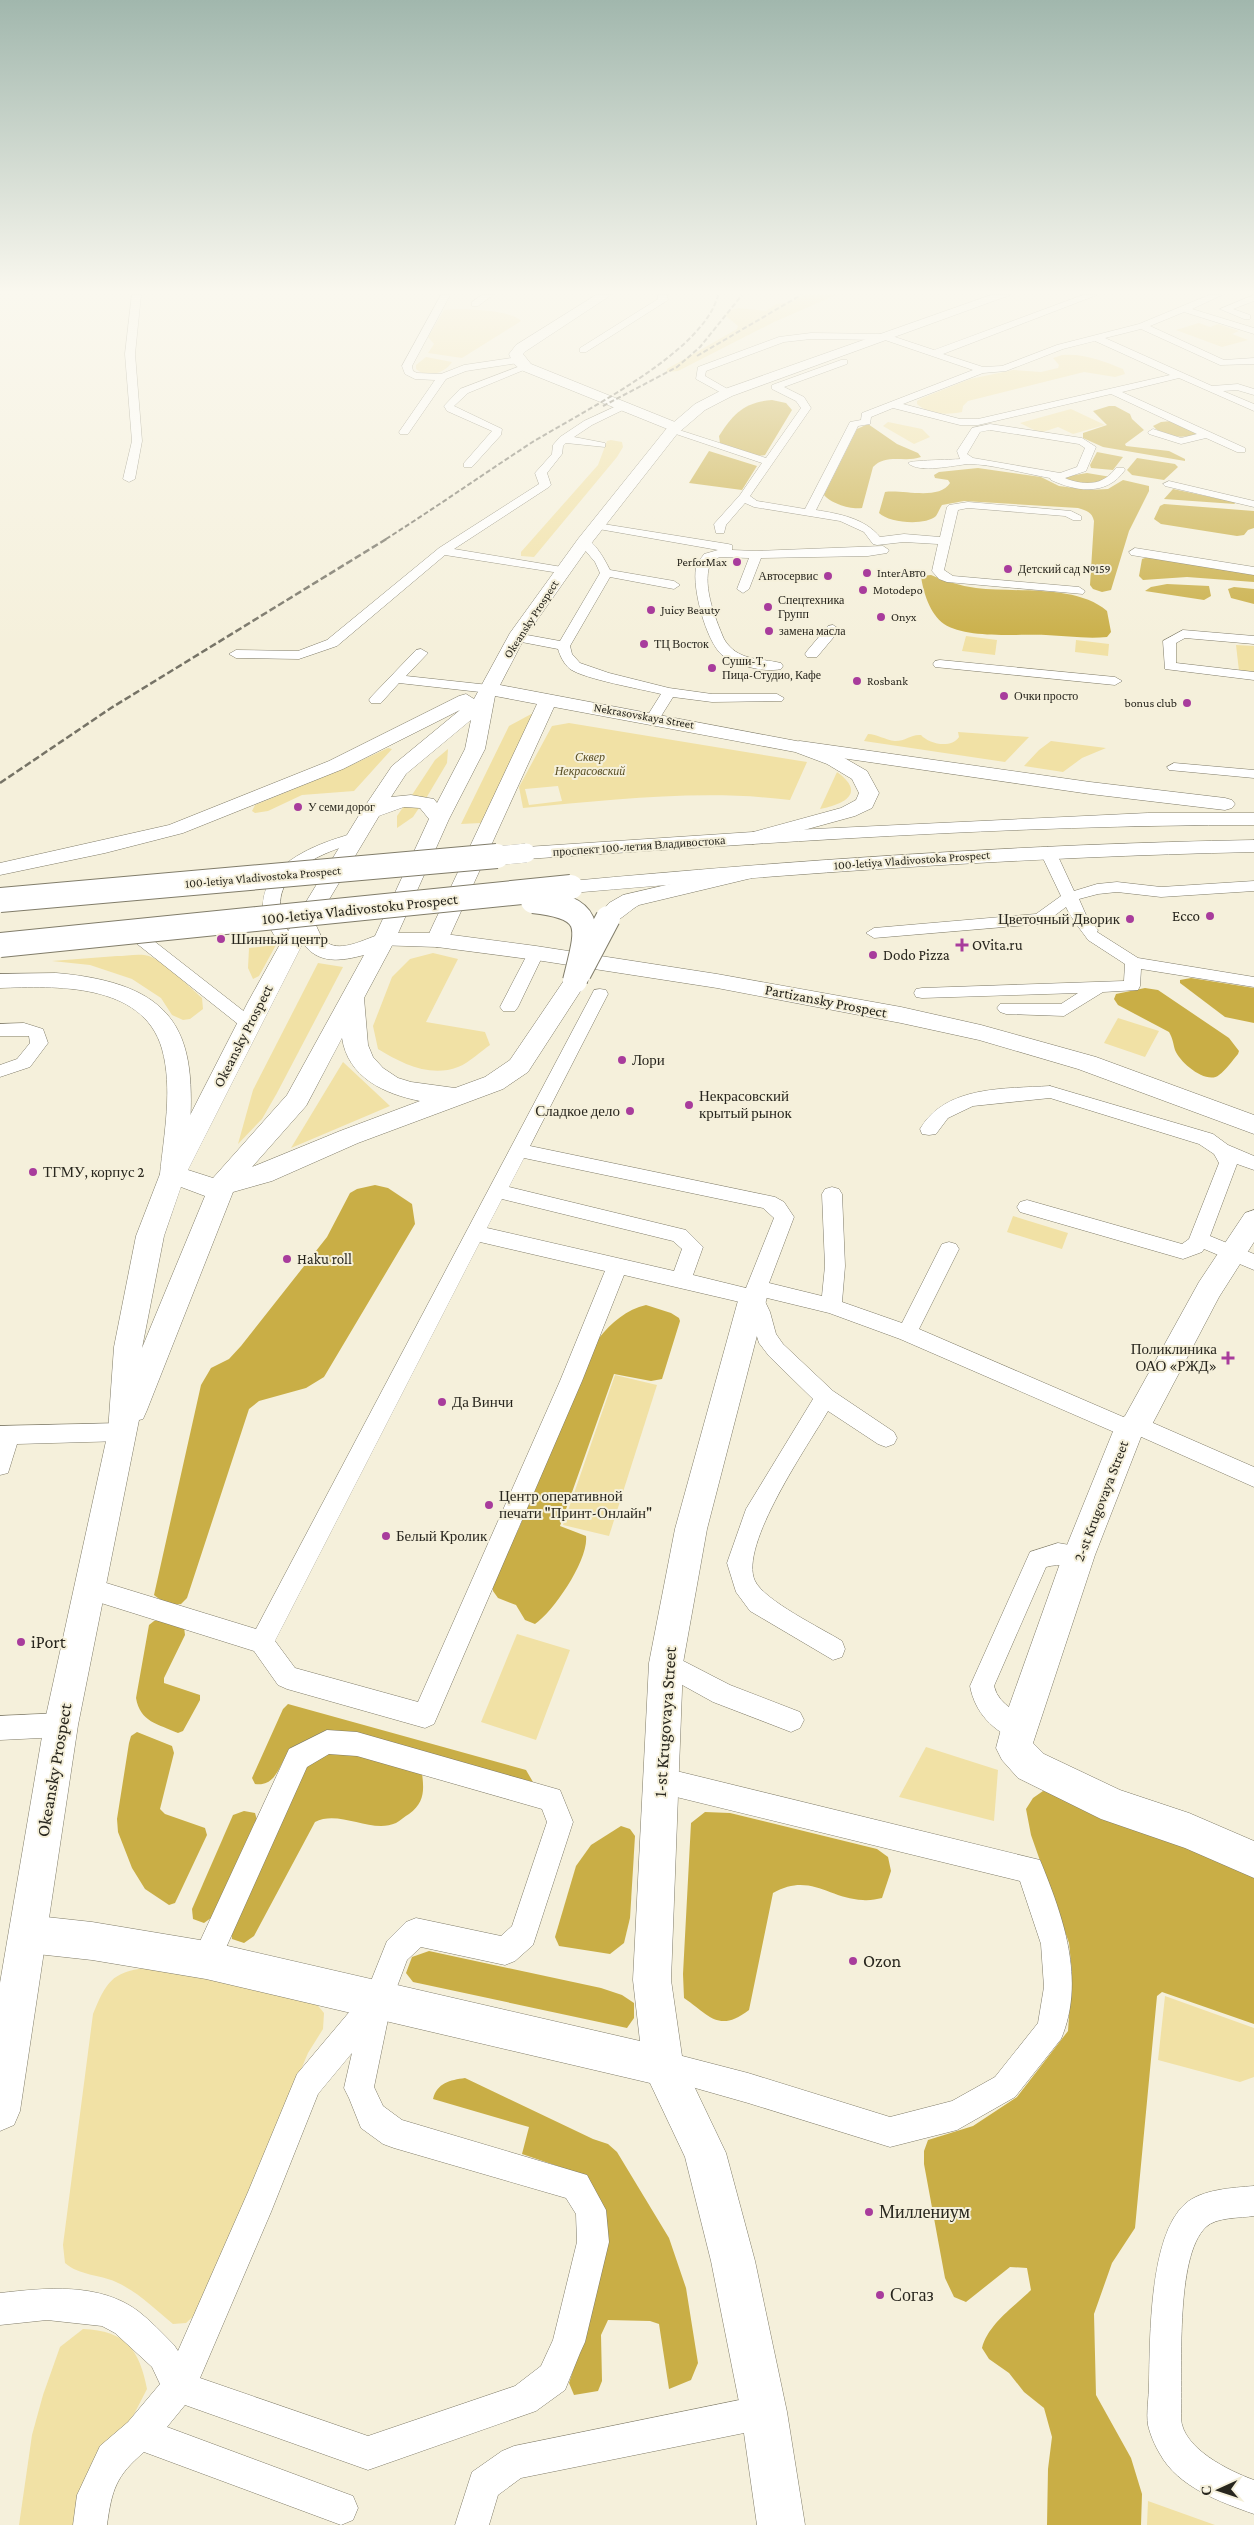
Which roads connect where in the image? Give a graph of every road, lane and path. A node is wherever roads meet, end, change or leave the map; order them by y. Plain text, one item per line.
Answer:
1 (135, 413) edge
2 (417, 413) edge
3 (459, 413) edge
4 (609, 413) edge
5 (638, 413) edge
6 (694, 413) edge
7 (803, 413) edge
8 (874, 413) edge
9 (924, 413) edge
10 (1032, 413) edge
11 (1158, 413) edge
12 (1163, 415) junction
13 (1152, 418) dead end
14 (988, 424) junction
15 (674, 429) junction
16 (404, 432) dead end
17 (1153, 432) dead end
18 (1206, 435) junction
19 (564, 439) junction
20 (601, 445) dead end
21 (1241, 450) dead end
22 (970, 461) junction
23 (768, 462) junction
24 (913, 463) dead end
25 (468, 465) dead end
26 (1120, 470) dead end
27 (1051, 476) junction
28 (129, 479) dead end
29 (1169, 484) dead end
30 (744, 497) junction
31 (1254, 504) edge
32 (810, 511) junction
33 (1077, 518) dead end
34 (597, 526) junction
35 (720, 531) dead end
36 (944, 541) junction
37 (584, 542) junction
38 (883, 550) dead end
39 (443, 551) junction
40 (1135, 552) dead end
41 (756, 555) junction
42 (771, 555) junction
43 (562, 571) junction
44 (1254, 571) edge
45 (606, 573) junction
46 (674, 585) dead end
47 (743, 589) dead end
48 (1079, 591) dead end
49 (833, 629) dead end
50 (516, 637) junction
51 (1254, 640) edge
52 (564, 646) junction
53 (421, 653) dead end
54 (236, 654) dead end
55 (812, 654) dead end
56 (1011, 657) dead end
57 (940, 664) dead end
58 (776, 666) dead end
59 (1010, 671) junction
60 (1254, 676) edge
61 (396, 679) junction
62 (1115, 681) dead end
63 (669, 692) junction
64 (486, 694) junction
65 (777, 698) dead end
66 (376, 700) dead end
67 (548, 700) junction
68 (653, 718) junction
69 (800, 747) junction
70 (1174, 767) dead end
71 (1254, 774) edge
72 (1254, 806) edge
73 (371, 812) junction
74 (439, 818) junction
75 (1254, 820) edge
76 (355, 838) junction
77 (753, 838) junction
78 (1254, 846) edge
79 (1048, 852) junction
80 (526, 853) joint
81 (0, 869) edge
82 (759, 870) junction
83 (1254, 886) edge
84 (571, 887) joint
85 (1070, 897) junction
86 (454, 899) junction
87 (0, 900) edge
88 (304, 924) junction
89 (874, 933) dead end
90 (384, 940) junction
91 (437, 940) junction
92 (0, 945) edge
93 (290, 946) junction
94 (0, 951) edge
95 (536, 953) junction
96 (1134, 962) junction
97 (0, 981) edge
98 (575, 981) junction
99 (1254, 982) edge
100 (1098, 989) junction
101 (922, 993) dead end
102 (600, 994) dead end
103 (354, 997) junction
104 (509, 1007) dead end
105 (1006, 1008) dead end
106 (249, 1024) junction
107 (0, 1030) edge
108 (0, 1071) edge
109 (459, 1095) junction
110 (1254, 1125) edge
111 (929, 1128) dead end
112 (519, 1150) junction
113 (1222, 1150) junction
114 (1254, 1163) edge
115 (172, 1174) junction
116 (222, 1186) junction
117 (497, 1192) junction
118 (832, 1194) dead end
119 (1027, 1207) dead end
120 (1254, 1220) edge
121 (476, 1233) junction
122 (1199, 1239) junction
123 (949, 1249) dead end
124 (1243, 1258) edge
125 (617, 1266) junction
126 (681, 1281) junction
127 (755, 1292) junction
128 (831, 1306) junction
129 (906, 1333) junction
130 (825, 1397) junction
131 (1133, 1427) junction
132 (123, 1432) junction
133 (4, 1436) edge
134 (886, 1438) dead end
135 (0, 1466) edge
136 (1254, 1477) edge
137 (1079, 1555) junction
138 (90, 1589) junction
139 (262, 1642) junction
140 (833, 1649) dead end
141 (666, 1663) junction
142 (791, 1720) dead end
143 (61, 1725) junction
144 (0, 1728) edge
145 (1016, 1739) junction
146 (660, 1780) junction
147 (1254, 1860) edge
148 (28, 1934) junction
149 (206, 1960) junction
150 (378, 2000) junction
151 (663, 2066) junction
152 (0, 2111) edge
153 (1254, 2201) edge
154 (0, 2309) edge
155 (180, 2387) junction
156 (764, 2412) junction
157 (140, 2434) junction
158 (1254, 2497) edge
159 (341, 2508) dead end
160 (90, 2525) edge
161 (472, 2525) edge
162 (780, 2525) edge

1 - 28 lane
2 - 16 lane
3 - 25 lane
4 - 19 lane
5 - 15 main road
6 - 15 main road, Okeansky Prospect
7 - 23 lane
8 - 32 lane
9 - 14 lane
10 - 14 lane
11 - 12 lane
12 - 13 lane
12 - 18 lane
14 - 22 lane
14 - 27 lane
15 - 23 lane
15 - 34 main road, Okeansky Prospect
17 - 18 lane
18 - 21 lane
19 - 20 lane
19 - 39 lane
22 - 24 lane
22 - 27 lane
23 - 30 lane
26 - 27 lane
29 - 31 lane
30 - 32 lane
30 - 35 lane
32 - 36 lane
33 - 36 lane
34 - 37 main road, Okeansky Prospect
34 - 42 lane
36 - 48 lane
37 - 43 main road, Okeansky Prospect
37 - 45 lane
38 - 42 lane
39 - 43 lane
39 - 54 lane
40 - 44 lane
41 - 42 lane
41 - 47 lane
41 - 58 lane
43 - 50 main road, Okeansky Prospect
45 - 46 lane
45 - 52 lane
49 - 55 lane
50 - 52 lane
50 - 64 main road, Okeansky Prospect
51 - 60 lane
52 - 63 lane
53 - 61 lane
56 - 59 lane
57 - 59 lane
59 - 62 lane
61 - 64 lane
61 - 66 lane
63 - 65 lane
63 - 68 lane
64 - 67 main road, Nekrasovskaya Street
64 - 73 main road, Okeansky Prospect
64 - 74 main road, Okeansky Prospect
64 - 81 main road
67 - 68 main road, Nekrasovskaya Street
67 - 91 main road
68 - 69 main road, Nekrasovskaya Street
69 - 72 main road
69 - 77 main road
70 - 71 lane
73 - 74 main road
73 - 76 main road, Okeansky Prospect
74 - 90 main road, Okeansky Prospect
75 - 77 main road, 100-letiya Vladivostoka Prospect
76 - 88 main road, Okeansky Prospect
76 - 93 lane
77 - 80 main road, проспект 100-летия Владивостока
78 - 79 main road, 100-letiya Vladivostoka Prospect
79 - 82 main road, 100-letiya Vladivostoka Prospect
79 - 85 lane
80 - 87 main road, 100-letiya Vladivostoka Prospect, bridge
82 - 84 main road, 100-letiya Vladivostoka Prospect
82 - 98 main road, bridge
83 - 85 lane
84 - 86 main road, 100-letiya Vladivostoku Prospect, bridge
85 - 89 lane
85 - 96 lane
86 - 92 main road, 100-letiya Vladivostoku Prospect, bridge
86 - 98 main road, bridge
88 - 90 main road
88 - 93 main road, Okeansky Prospect
90 - 91 main road, Partizansky Prospect
90 - 103 main road, Okeansky Prospect
91 - 95 main road, Partizansky Prospect
93 - 106 main road, Okeansky Prospect
94 - 106 lane
95 - 104 lane
95 - 110 main road, Partizansky Prospect
96 - 99 lane
96 - 100 lane
97 - 115 main road
98 - 109 main road
100 - 101 lane
100 - 105 lane
102 - 112 lane
103 - 109 main road
103 - 116 main road, Okeansky Prospect
106 - 115 main road, Okeansky Prospect
107 - 108 lane
109 - 116 main road
111 - 113 lane
112 - 117 lane
112 - 127 lane
113 - 114 lane
113 - 122 lane
115 - 116 main road
115 - 132 main road, Okeansky Prospect
116 - 132 main road, Okeansky Prospect
117 - 121 lane
117 - 126 lane
118 - 128 lane
119 - 122 lane
120 - 124 main road, 2-st Krugovaya Street
121 - 125 lane
121 - 139 lane
122 - 124 lane
123 - 129 lane
124 - 131 main road, 2-st Krugovaya Street
125 - 126 lane
125 - 139 lane
126 - 127 lane
127 - 128 lane
127 - 130 lane
127 - 141 main road, 1-st Krugovaya Street
128 - 129 lane
129 - 131 lane
130 - 134 lane
130 - 140 lane
131 - 136 lane
131 - 137 main road, 2-st Krugovaya Street
132 - 133 lane
132 - 138 main road, Okeansky Prospect
133 - 135 lane
137 - 145 main road, 2-st Krugovaya Street
137 - 145 lane
138 - 139 lane
138 - 143 main road, Okeansky Prospect
141 - 142 lane
141 - 146 main road, 1-st Krugovaya Street
143 - 144 lane
143 - 148 main road, Okeansky Prospect
145 - 147 main road
146 - 151 main road, 1-st Krugovaya Street
146 - 151 lane
148 - 149 main road
148 - 152 main road, Okeansky Prospect
149 - 150 main road
149 - 150 lane
150 - 151 main road
150 - 155 lane
150 - 155 lane
151 - 156 main road, 1-st Krugovaya Street
153 - 158 lane
154 - 155 lane
155 - 157 lane
156 - 161 lane
156 - 162 main road, 1-st Krugovaya Street
157 - 159 lane
157 - 160 lane

